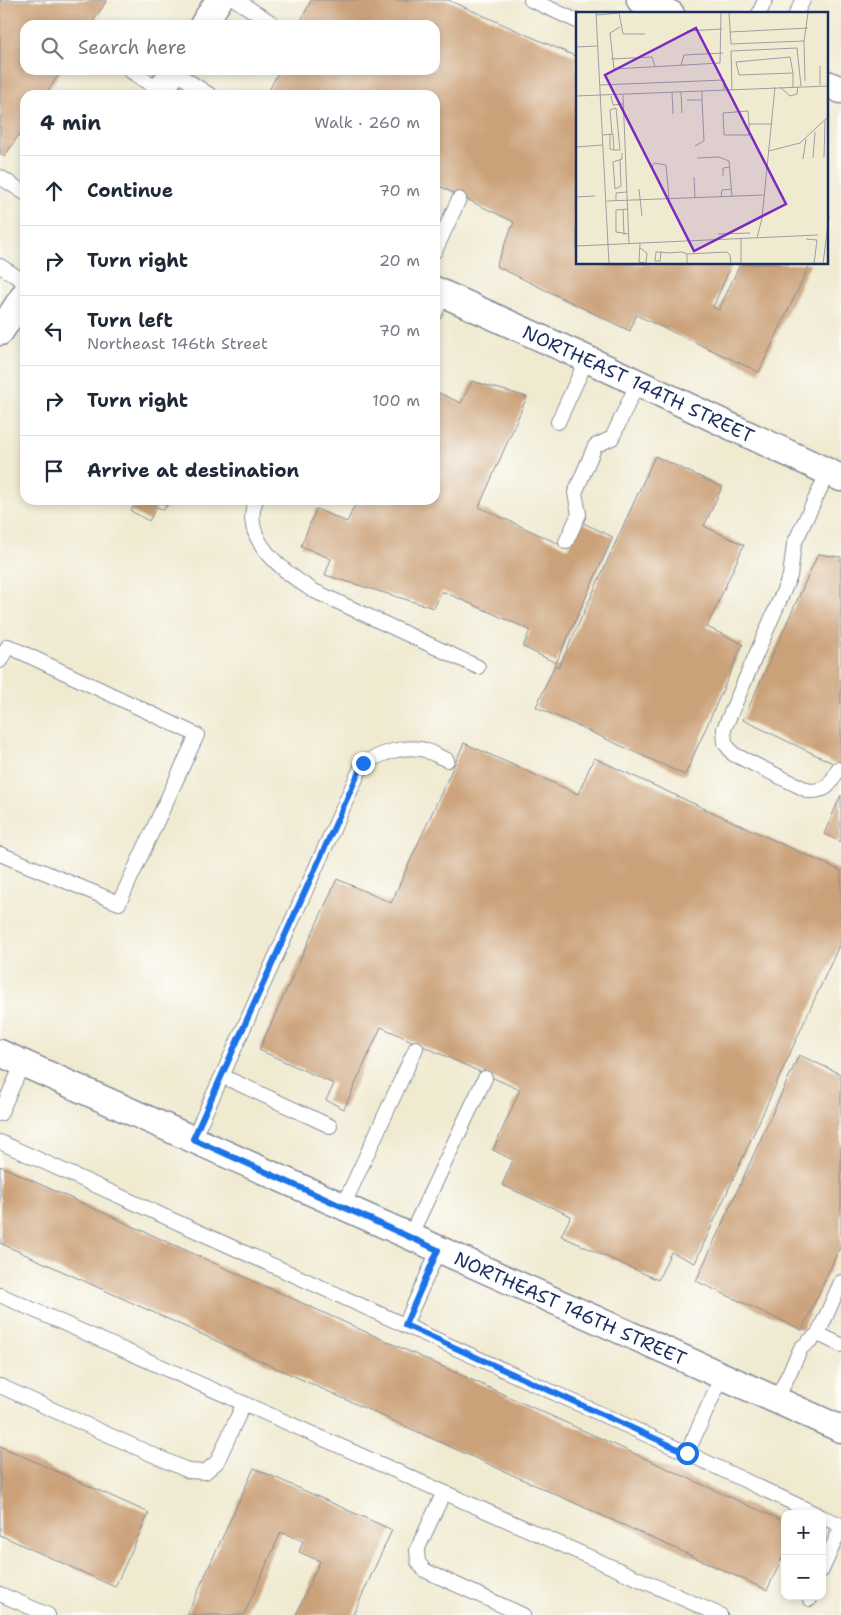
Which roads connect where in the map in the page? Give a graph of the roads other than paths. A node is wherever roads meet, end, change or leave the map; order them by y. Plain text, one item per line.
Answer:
1 (219, 0) edge
2 (236, 0) edge
3 (531, 0) edge
4 (640, 0) edge
5 (765, 0) edge
6 (803, 0) edge
7 (667, 12) edge
8 (760, 12) edge
9 (797, 12) edge
10 (206, 20) edge
11 (267, 20) edge
12 (576, 21) edge
13 (145, 75) edge
14 (167, 82) edge
15 (828, 84) edge
16 (193, 90) edge
17 (841, 90) edge
18 (0, 176) edge
19 (20, 190) edge
20 (459, 199) dead end
21 (440, 240) edge
22 (0, 266) edge
23 (20, 279) edge
24 (440, 300) edge
25 (20, 302) edge
26 (0, 332) edge
27 (587, 359) junction
28 (638, 382) junction
29 (558, 422) dead end
30 (834, 475) edge
31 (254, 505) edge
32 (566, 542) dead end
33 (0, 661) edge
34 (478, 667) dead end
35 (447, 760) dead end
36 (838, 768) dead end
37 (0, 854) edge
38 (416, 1048) dead end
39 (11, 1058) edge
40 (222, 1076) junction
41 (485, 1078) dead end
42 (0, 1114) edge
43 (330, 1126) dead end
44 (193, 1139) junction
45 (0, 1142) edge
46 (343, 1206) junction
47 (410, 1236) junction
48 (438, 1250) junction
49 (841, 1282) edge
50 (0, 1295) edge
51 (405, 1325) junction
52 (818, 1334) junction
53 (841, 1345) edge
54 (722, 1376) junction
55 (0, 1386) edge
56 (776, 1400) junction
57 (244, 1403) junction
58 (841, 1429) edge
59 (687, 1453) junction
60 (444, 1492) junction
61 (808, 1510) edge
62 (826, 1519) edge
63 (841, 1526) edge
64 (826, 1561) edge
65 (0, 1594) edge
66 (48, 1615) edge
67 (523, 1615) edge
68 (720, 1615) edge

1 - 10 street
2 - 11 lane
3 - 12 lane
4 - 7 street
5 - 8 lane
6 - 9 lane
13 - 14 lane
14 - 16 lane
15 - 17 street
18 - 19 lane
20 - 21 lane
22 - 23 lane
24 - 27 street, NORTHEAST 144TH STREET
25 - 26 street
27 - 28 street, NORTHEAST 144TH STREET
27 - 29 lane
28 - 30 street, NORTHEAST 144TH STREET
28 - 32 lane
30 - 36 lane
31 - 34 lane
33 - 37 lane
35 - 40 lane
38 - 46 lane
39 - 42 lane
39 - 44 street, NORTHEAST 146TH STREET
40 - 43 lane
40 - 44 lane
41 - 47 lane
44 - 46 street, NORTHEAST 146TH STREET
45 - 51 lane
46 - 47 street, NORTHEAST 146TH STREET
47 - 48 street, NORTHEAST 146TH STREET
48 - 51 lane
48 - 54 street, NORTHEAST 146TH STREET
49 - 52 lane
50 - 57 lane
51 - 59 lane
52 - 53 lane
52 - 56 lane
54 - 56 street, NORTHEAST 146TH STREET
54 - 59 lane
55 - 57 lane
56 - 58 street, NORTHEAST 146TH STREET
57 - 60 lane
59 - 61 lane
60 - 67 lane
60 - 68 lane
62 - 63 lane
63 - 64 lane
65 - 66 lane

